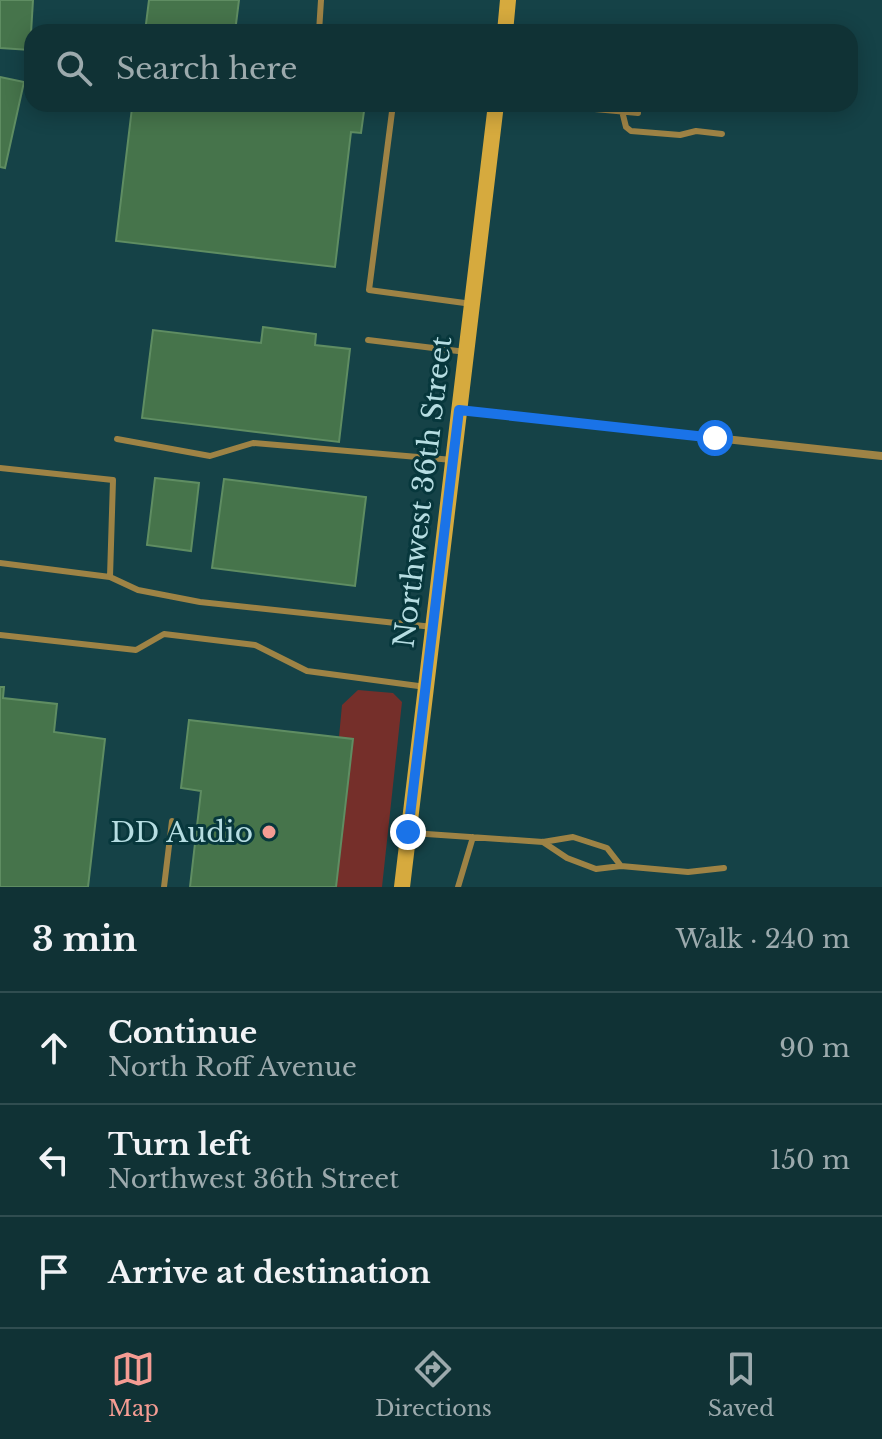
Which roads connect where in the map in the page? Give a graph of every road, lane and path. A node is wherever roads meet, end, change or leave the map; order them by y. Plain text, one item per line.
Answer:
1 (321, 0) edge
2 (508, 0) edge
3 (320, 24) edge
4 (506, 24) edge
5 (392, 112) edge
6 (495, 112) edge
7 (622, 112) edge
8 (630, 112) edge
9 (638, 113) dead end
10 (722, 134) dead end
11 (472, 304) junction
12 (368, 340) dead end
13 (466, 352) junction
14 (459, 410) junction
15 (117, 439) dead end
16 (882, 456) edge
17 (453, 460) junction
18 (0, 468) edge
19 (0, 563) edge
20 (110, 577) junction
21 (433, 627) junction
22 (0, 635) edge
23 (426, 687) junction
24 (172, 821) dead end
25 (408, 832) junction
26 (473, 837) junction
27 (543, 842) junction
28 (621, 866) junction
29 (724, 868) dead end
30 (164, 887) edge
31 (402, 887) edge
32 (458, 887) edge

1 - 3 lane
2 - 4 main road
5 - 11 lane
6 - 11 main road, Northwest 36th Street
7 - 10 lane
8 - 9 lane
11 - 13 main road, Northwest 36th Street
12 - 13 lane
13 - 14 main road, Northwest 36th Street
14 - 16 street
14 - 17 main road, Northwest 36th Street
15 - 17 lane
17 - 21 main road, Northwest 36th Street
18 - 20 lane
19 - 20 lane
20 - 21 lane
21 - 23 main road, Northwest 36th Street
22 - 23 lane
23 - 25 main road, Northwest 36th Street
24 - 30 lane
25 - 26 lane
25 - 31 main road, Northwest 36th Street
26 - 27 lane
26 - 32 lane
27 - 28 lane
27 - 28 lane
28 - 29 lane

